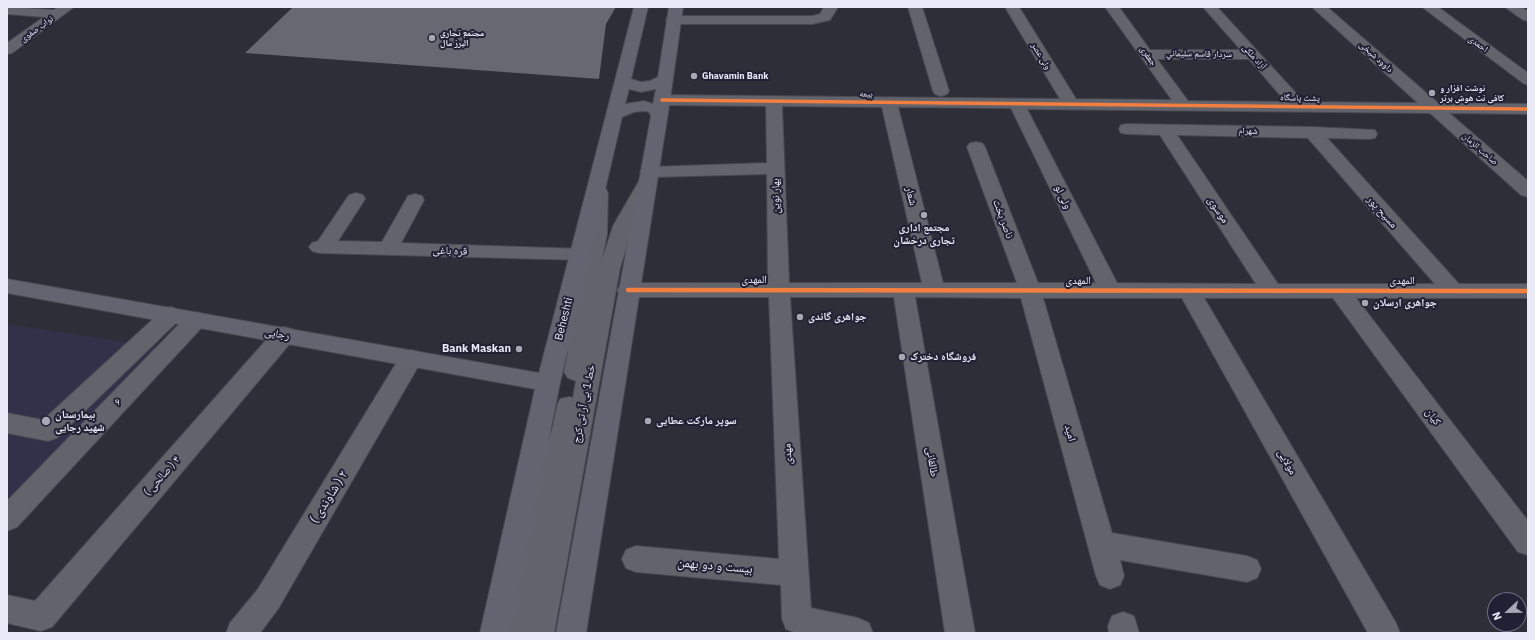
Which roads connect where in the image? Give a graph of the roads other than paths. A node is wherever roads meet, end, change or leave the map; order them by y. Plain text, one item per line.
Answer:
1 (641, 7) edge
2 (831, 7) edge
3 (915, 7) edge
4 (1012, 7) edge
5 (1112, 7) edge
6 (1210, 7) edge
7 (1319, 7) edge
8 (1429, 7) edge
9 (1512, 7) edge
10 (7, 10) edge
11 (62, 10) edge
12 (675, 11) edge
13 (799, 14) edge
14 (1528, 18) edge
15 (7, 50) edge
16 (1146, 54) junction
17 (1252, 55) junction
18 (665, 79) junction
19 (624, 80) junction
20 (1528, 80) edge
21 (941, 91) dead end
22 (774, 101) junction
23 (888, 102) junction
24 (1017, 104) junction
25 (1071, 104) junction
26 (1183, 105) junction
27 (1299, 106) junction
28 (661, 108) junction
29 (1432, 108) junction
30 (1528, 109) edge
31 (615, 114) junction
32 (1127, 129) dead end
33 (1165, 130) junction
34 (1312, 132) junction
35 (1369, 134) dead end
36 (976, 147) dead end
37 (776, 168) junction
38 (600, 175) junction
39 (648, 176) junction
40 (1528, 191) edge
41 (356, 199) dead end
42 (415, 200) dead end
43 (388, 249) junction
44 (580, 254) junction
45 (7, 286) edge
46 (628, 290) junction
47 (778, 290) junction
48 (903, 290) junction
49 (934, 290) junction
50 (1030, 291) junction
51 (1110, 291) junction
52 (1189, 291) junction
53 (1272, 291) junction
54 (1339, 291) junction
55 (1453, 291) junction
56 (1528, 292) edge
57 (171, 315) junction
58 (196, 320) junction
59 (284, 335) junction
60 (411, 358) junction
61 (548, 383) junction
62 (7, 423) edge
63 (7, 519) edge
64 (1528, 543) edge
65 (1102, 544) junction
66 (636, 559) dead end
67 (1247, 569) dead end
68 (794, 573) junction
69 (1110, 576) dead end
70 (7, 609) edge
71 (241, 633) edge
72 (495, 633) edge
73 (514, 633) edge
74 (539, 633) edge
75 (571, 633) edge
76 (858, 633) edge
77 (960, 633) edge
78 (1386, 633) edge

1 - 19 main road, Beheshti
2 - 13 street
3 - 21 street
4 - 25 street, ولی عصر
5 - 16 street, جعفری
6 - 17 street, آزاد ملکی
7 - 29 street, داوود شیخی
8 - 20 street, احمدی
9 - 14 street
10 - 11 street
11 - 15 street, نواب صفوی
12 - 13 street
12 - 18 main road
16 - 17 street, سردار قاسم سليماني
16 - 26 street, جعفری
17 - 27 street, آزاد ملکی
18 - 19 main road
18 - 28 main road
19 - 31 main road, Beheshti
22 - 23 street, بیمه
22 - 28 street, بیمه
22 - 37 street, بهار نوین
23 - 24 street, بیمه
23 - 49 street, شعار
24 - 25 street, بیمه
24 - 51 street, ولی لو
25 - 26 street, پشت پاسگاه
26 - 27 street, پشت پاسگاه
27 - 29 street, پشت پاسگاه
28 - 31 main road
28 - 39 main road
29 - 30 street, پشت پاسگاه
29 - 40 street, صاحب الزمان
31 - 38 main road, Beheshti
32 - 33 street, شهرام
33 - 34 street, شهرام
33 - 53 street, موسوی
34 - 35 street, شهرام
34 - 55 street, مسیح پور
36 - 50 street, ناصر بخت
37 - 39 street
37 - 47 street, بهار نوین
38 - 44 main road, Beheshti
38 - 73 street, خط 1 بی آر تی کرج
39 - 46 main road
39 - 74 street, خط 1 بی آر تی کرج
41 - 43 street, قره باغی
42 - 43 street
43 - 44 street, قره باغی
44 - 61 main road, Beheshti
45 - 57 main road, رجایی
46 - 47 street, المهدی
46 - 75 main road
47 - 48 street, المهدی
47 - 68 street, مهدی
48 - 49 street, المهدی
48 - 77 street, طالقانی
49 - 50 street, المهدی
50 - 51 street, المهدی
50 - 65 street, امید
51 - 52 street, المهدی
52 - 53 street, المهدی
52 - 78 street, مولایی
53 - 54 street, المهدی
54 - 55 street, المهدی
54 - 64 street, کیان
55 - 56 street, المهدی
57 - 58 main road, رجایی
57 - 62 street
58 - 59 main road, رجایی
58 - 63 street, ۶
59 - 60 main road, رجایی
59 - 70 street, ( صالحی ) ۴
60 - 61 main road, رجایی
60 - 71 street, ( شاوندی ) ۲
61 - 72 main road, Beheshti
65 - 67 street
65 - 69 street, امید
66 - 68 street, بیست و دو بهمن
68 - 76 street, مهدی

